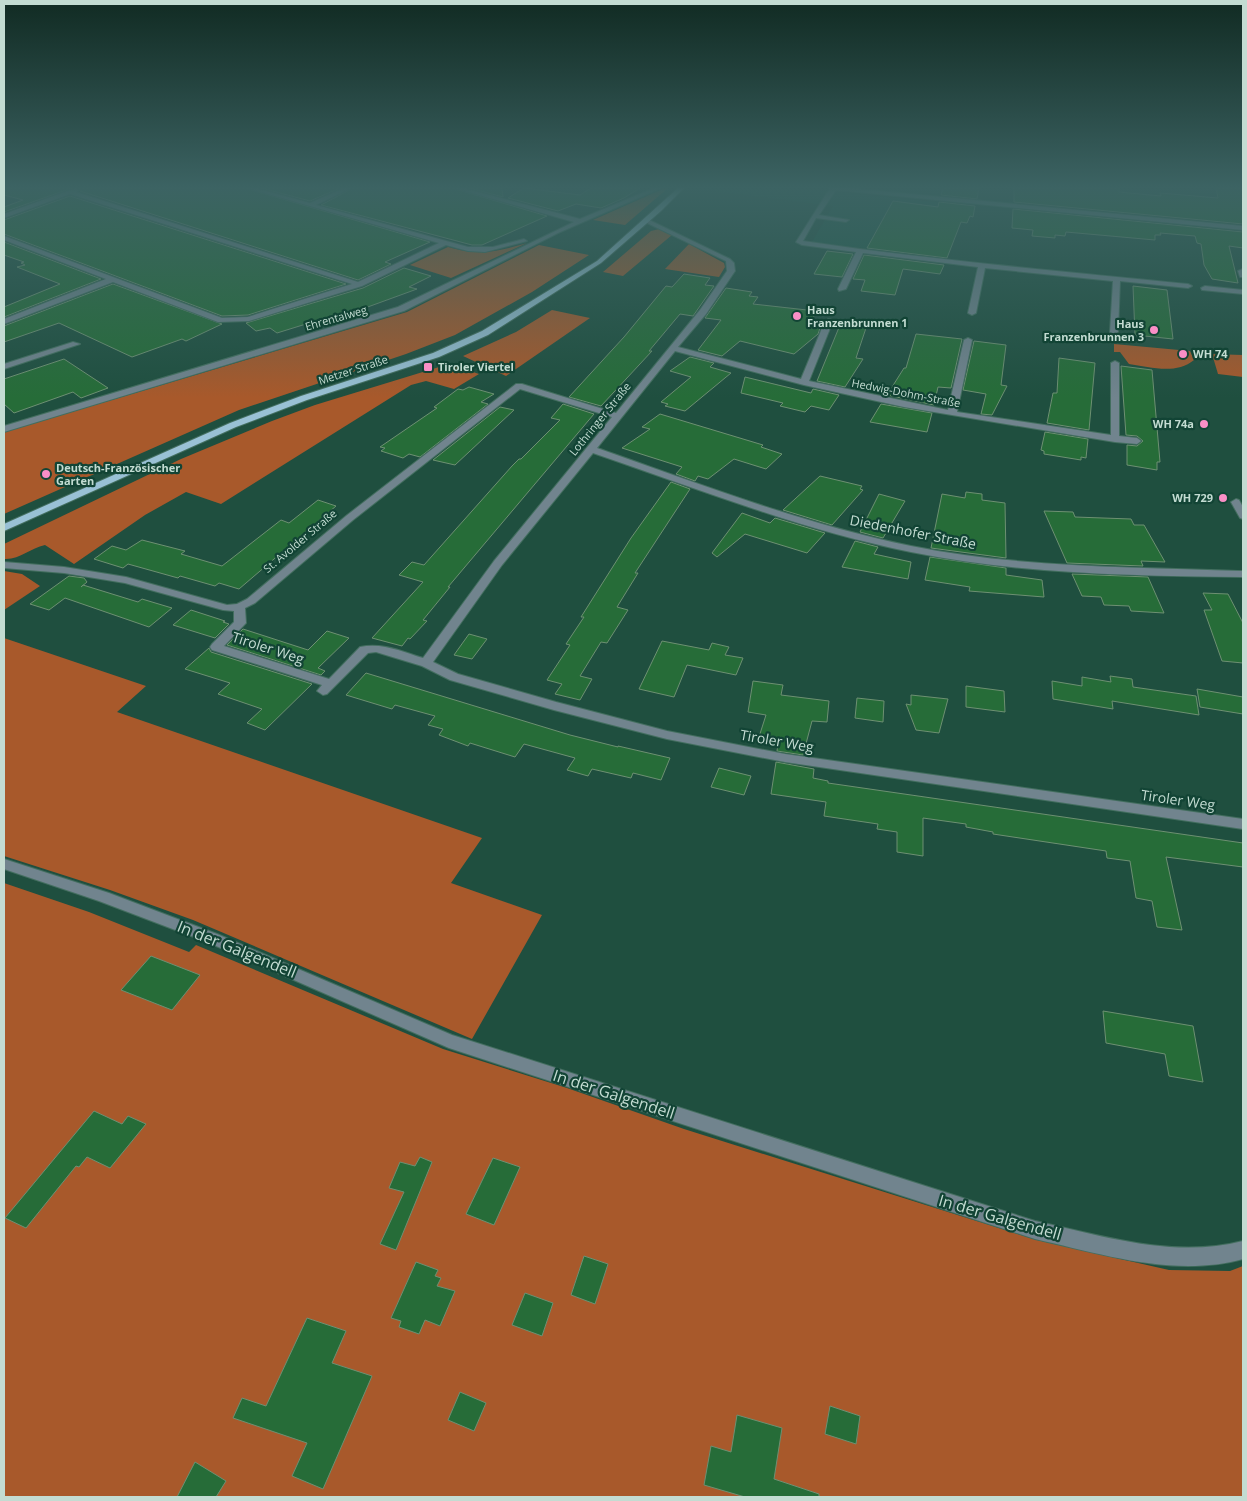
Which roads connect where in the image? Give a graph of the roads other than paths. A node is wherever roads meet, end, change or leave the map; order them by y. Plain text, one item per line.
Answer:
1 (57, 258) edge
2 (277, 258) edge
3 (413, 258) edge
4 (504, 258) edge
5 (602, 258) edge
6 (724, 258) edge
7 (857, 258) edge
8 (921, 258) edge
9 (982, 264) junction
10 (1117, 278) junction
11 (113, 279) junction
12 (359, 284) junction
13 (1188, 286) dead end
14 (1205, 288) dead end
15 (842, 289) dead end
16 (1243, 292) edge
17 (972, 313) dead end
18 (829, 321) dead end
19 (4, 322) edge
20 (1114, 332) dead end
21 (968, 340) dead end
22 (76, 344) dead end
23 (673, 348) junction
24 (1115, 363) dead end
25 (4, 367) edge
26 (804, 383) junction
27 (952, 413) junction
28 (617, 416) junction
29 (4, 429) edge
30 (1115, 438) junction
31 (1137, 441) dead end
32 (591, 449) junction
33 (4, 528) edge
34 (4, 565) edge
35 (1243, 574) edge
36 (239, 607) junction
37 (426, 663) junction
38 (1243, 824) edge
39 (4, 864) edge
40 (1243, 1250) edge

1 - 11 street
2 - 12 street
3 - 12 street
4 - 29 street, Ehrentalweg
5 - 33 main road, Metzer Straße
6 - 23 street, Lothringer Straße
7 - 15 street
8 - 9 street
9 - 10 street
9 - 17 street
10 - 13 street
10 - 20 street
11 - 12 street
11 - 19 street
14 - 16 street
18 - 26 street
21 - 27 street
22 - 25 street
23 - 26 street, Hedwig-Dohm-Straße
23 - 28 street, Lothringer Straße
24 - 30 street
26 - 27 street, Hedwig-Dohm-Straße
27 - 30 street, Hedwig-Dohm-Straße
28 - 32 street, Lothringer Straße
28 - 36 street, St. Avolder Straße
30 - 31 street, Hedwig-Dohm-Straße
32 - 35 street, Diedenhofer Straße
32 - 37 street, Lothringer Straße
34 - 36 street
36 - 37 street, Tiroler Weg
37 - 38 street, Tiroler Weg
39 - 40 street, In der Galgendell

